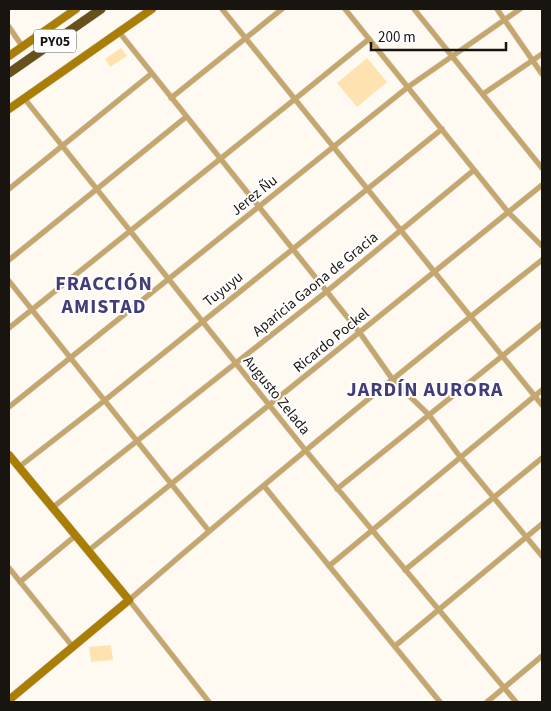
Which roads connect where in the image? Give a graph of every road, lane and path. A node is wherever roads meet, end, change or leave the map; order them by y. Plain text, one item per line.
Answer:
1 (76, 9) edge
2 (101, 9) edge
3 (152, 9) edge
4 (222, 9) edge
5 (282, 9) edge
6 (345, 9) edge
7 (414, 9) edge
8 (497, 9) edge
9 (520, 9) edge
10 (505, 19) junction
11 (9, 27) edge
12 (119, 32) junction
13 (245, 38) junction
14 (369, 38) junction
15 (22, 46) junction
16 (542, 54) edge
17 (9, 56) edge
18 (452, 56) junction
19 (533, 60) junction
20 (9, 73) edge
21 (151, 74) junction
22 (542, 74) edge
23 (408, 87) junction
24 (483, 94) junction
25 (24, 98) junction
26 (170, 98) junction
27 (295, 99) junction
28 (9, 109) edge
29 (186, 117) junction
30 (442, 129) junction
31 (333, 146) junction
32 (61, 147) junction
33 (220, 160) junction
34 (542, 168) edge
35 (474, 170) junction
36 (542, 185) edge
37 (366, 188) junction
38 (9, 189) edge
39 (95, 190) junction
40 (259, 208) junction
41 (508, 212) junction
42 (401, 231) junction
43 (130, 232) junction
44 (542, 246) edge
45 (292, 250) junction
46 (9, 260) edge
47 (542, 260) edge
48 (434, 273) junction
49 (169, 280) junction
50 (9, 281) edge
51 (326, 292) junction
52 (32, 310) junction
53 (470, 316) junction
54 (202, 322) junction
55 (542, 324) edge
56 (9, 328) edge
57 (360, 333) junction
58 (502, 356) junction
59 (70, 359) junction
60 (235, 364) junction
61 (393, 380) junction
62 (542, 390) edge
63 (535, 396) junction
64 (104, 401) junction
65 (269, 405) junction
66 (542, 405) edge
67 (9, 406) edge
68 (429, 415) junction
69 (138, 442) junction
70 (306, 451) junction
71 (9, 455) edge
72 (460, 458) junction
73 (542, 458) edge
74 (19, 467) junction
75 (172, 484) junction
76 (264, 486) junction
77 (337, 489) junction
78 (495, 498) junction
79 (52, 508) junction
80 (542, 524) edge
81 (372, 530) junction
82 (209, 531) junction
83 (75, 536) junction
84 (527, 537) junction
85 (88, 552) junction
86 (542, 556) edge
87 (329, 566) junction
88 (9, 568) edge
89 (405, 570) junction
90 (20, 582) junction
91 (129, 600) junction
92 (438, 610) junction
93 (395, 646) junction
94 (72, 647) junction
95 (542, 656) edge
96 (504, 688) junction
97 (9, 700) edge
98 (209, 702) edge
99 (440, 702) edge
100 (487, 702) edge
101 (516, 702) edge

1 - 15 street
2 - 20 highway, PY05
3 - 12 street
4 - 13 street
5 - 13 street
6 - 14 street
7 - 18 street
8 - 10 street
9 - 10 street, Jerez Ñu
10 - 18 street, Jerez Ñu
10 - 19 street
11 - 15 street
12 - 21 street
12 - 25 street
13 - 26 street
13 - 27 street
14 - 23 street
14 - 27 street
15 - 17 street
16 - 19 street
18 - 23 street, Jerez Ñu
18 - 24 street
19 - 22 street
19 - 24 street
21 - 26 street
21 - 32 street
23 - 30 street
23 - 31 street, Jerez Ñu
24 - 34 street
25 - 28 street
25 - 32 street, Augusto Zelada
26 - 29 street
27 - 31 street
27 - 33 street
29 - 33 street
29 - 39 street
30 - 35 street
30 - 37 street, Tuyuyu
31 - 37 street
31 - 40 street, Jerez Ñu
32 - 38 street
32 - 39 street, Augusto Zelada
33 - 40 street
33 - 43 street
35 - 41 street
35 - 42 street, Aparicia Gaona de Gracia
36 - 41 street, Ricardo Pockel
37 - 42 street
37 - 45 street, Tuyuyu
39 - 43 street, Augusto Zelada
39 - 46 street
40 - 45 street
40 - 49 street, Jerez Ñu
41 - 44 street
41 - 48 street, Ricardo Pockel
42 - 48 street
42 - 51 street, Aparicia Gaona de Gracia
43 - 49 street, Augusto Zelada
43 - 52 street
45 - 51 street
45 - 54 street, Tuyuyu
47 - 53 street
48 - 53 street
48 - 57 street, Ricardo Pockel
49 - 54 street, Augusto Zelada
49 - 59 street, Jerez Ñu
50 - 52 street
51 - 57 street
51 - 60 street, Aparicia Gaona de Gracia
52 - 56 street
52 - 59 street
53 - 58 street
53 - 61 street
54 - 60 street, Augusto Zelada
54 - 64 street, Tuyuyu
55 - 58 street
57 - 61 street
57 - 65 street, Ricardo Pockel
58 - 63 street
58 - 68 street
59 - 64 street
59 - 67 street, Jerez Ñu
60 - 65 street, Augusto Zelada
60 - 69 street, Aparicia Gaona de Gracia
61 - 68 street
61 - 70 street
62 - 63 street
63 - 66 street
63 - 72 street
64 - 69 street
64 - 74 street, Tuyuyu
65 - 70 street, Augusto Zelada
65 - 75 street, Ricardo Pockel
68 - 72 street
68 - 77 street
69 - 75 street
69 - 79 street, Aparicia Gaona de Gracia
70 - 76 street
70 - 77 street, Augusto Zelada
71 - 74 street
72 - 78 street
72 - 81 street
73 - 78 street
74 - 79 street
75 - 82 street
75 - 85 street, Ricardo Pockel
76 - 82 street
76 - 87 street
77 - 81 street, Augusto Zelada
78 - 84 street
78 - 89 street
79 - 83 street
80 - 84 street
81 - 87 street
81 - 89 street, Augusto Zelada
82 - 91 street
83 - 85 street
83 - 90 street
84 - 86 street
84 - 92 street
85 - 91 street
87 - 93 street
88 - 90 street
89 - 92 street, Augusto Zelada
90 - 94 street
91 - 94 street
91 - 98 street
92 - 93 street
92 - 96 street, Augusto Zelada
93 - 99 street
94 - 97 street
95 - 96 street
96 - 100 street
96 - 101 street, Augusto Zelada

